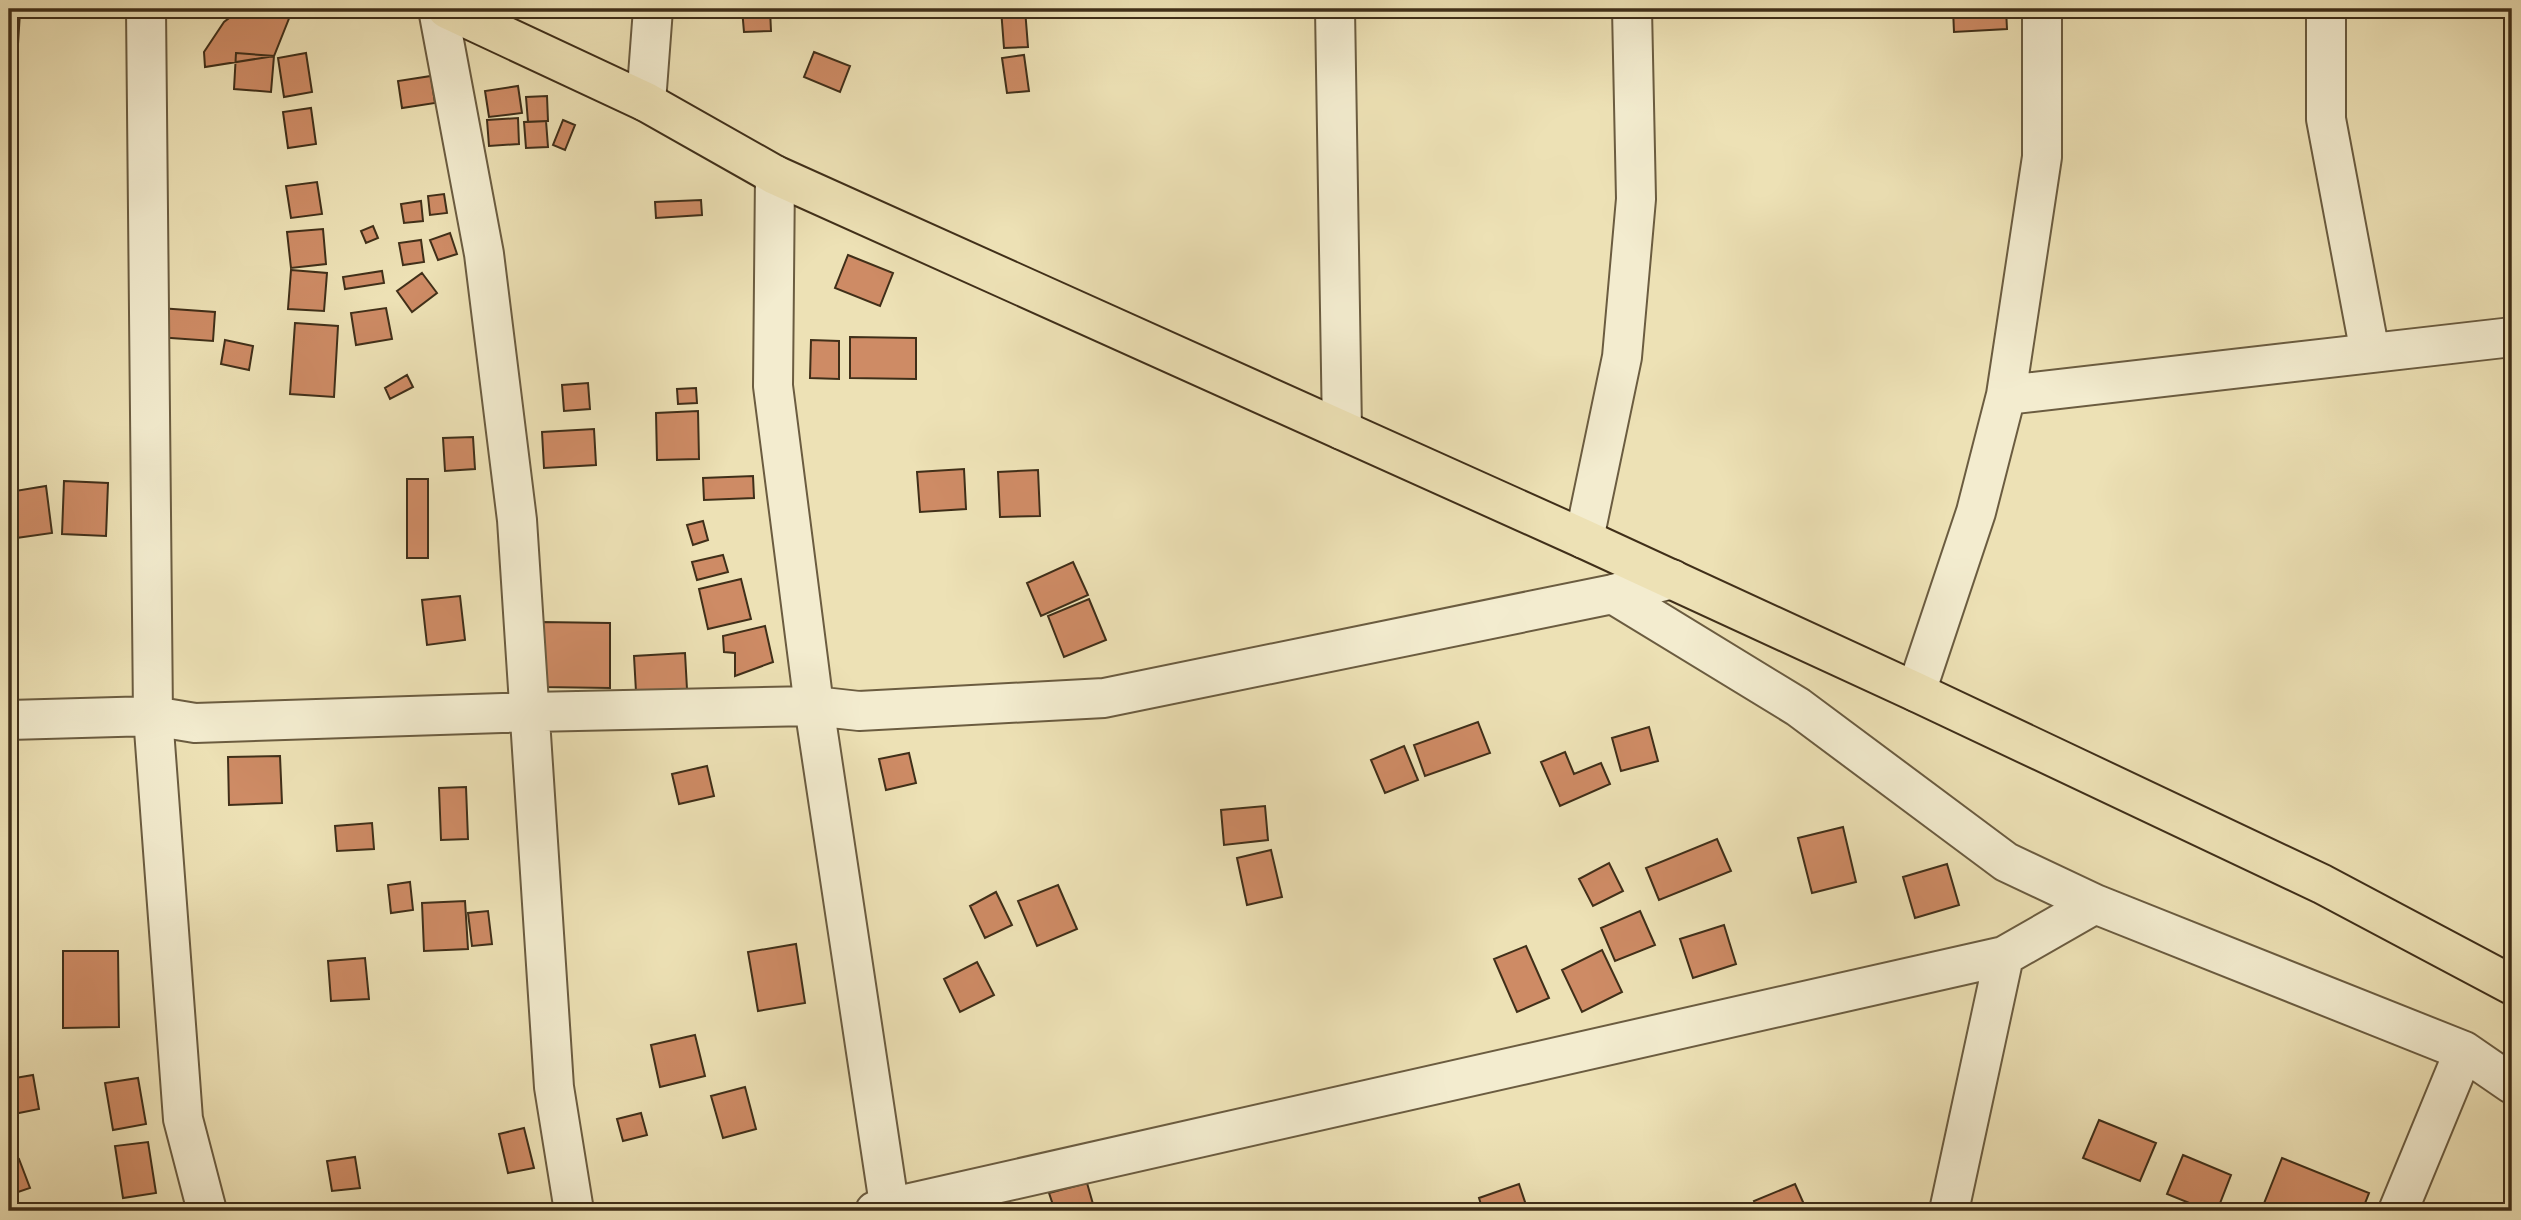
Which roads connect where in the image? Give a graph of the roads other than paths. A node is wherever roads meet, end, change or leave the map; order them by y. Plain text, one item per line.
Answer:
1 (146, 9) edge
2 (438, 9) edge
3 (447, 9) edge
4 (653, 9) edge
5 (1335, 9) edge
6 (1632, 9) edge
7 (2042, 9) edge
8 (2326, 9) edge
9 (646, 102) junction
10 (775, 176) junction
11 (2512, 337) edge
12 (2370, 353) junction
13 (2006, 395) junction
14 (1342, 430) junction
15 (1584, 539) junction
16 (1672, 579) junction
17 (1613, 594) junction
18 (1916, 692) junction
19 (814, 706) junction
20 (531, 712) junction
21 (153, 716) junction
22 (9, 720) edge
23 (2095, 905) junction
24 (2004, 956) junction
25 (2512, 985) edge
26 (2464, 1051) junction
27 (2512, 1084) edge
28 (885, 1210) edge
29 (207, 1211) edge
30 (575, 1211) edge
31 (1949, 1211) edge
32 (2398, 1211) edge

1 - 21 street
2 - 20 street
3 - 9 main road
4 - 9 street
5 - 14 street
6 - 15 street
7 - 13 street
8 - 12 street
9 - 10 main road
10 - 14 main road
10 - 19 street
11 - 12 street
12 - 13 street
13 - 18 street
14 - 15 main road
15 - 16 main road
16 - 17 street
16 - 18 main road
17 - 19 street
17 - 23 street
18 - 25 main road
19 - 20 street
19 - 28 street
20 - 21 street
20 - 30 street
21 - 22 street
21 - 29 street
23 - 24 street
23 - 26 street
24 - 28 street
24 - 31 street
26 - 27 street
26 - 32 street

